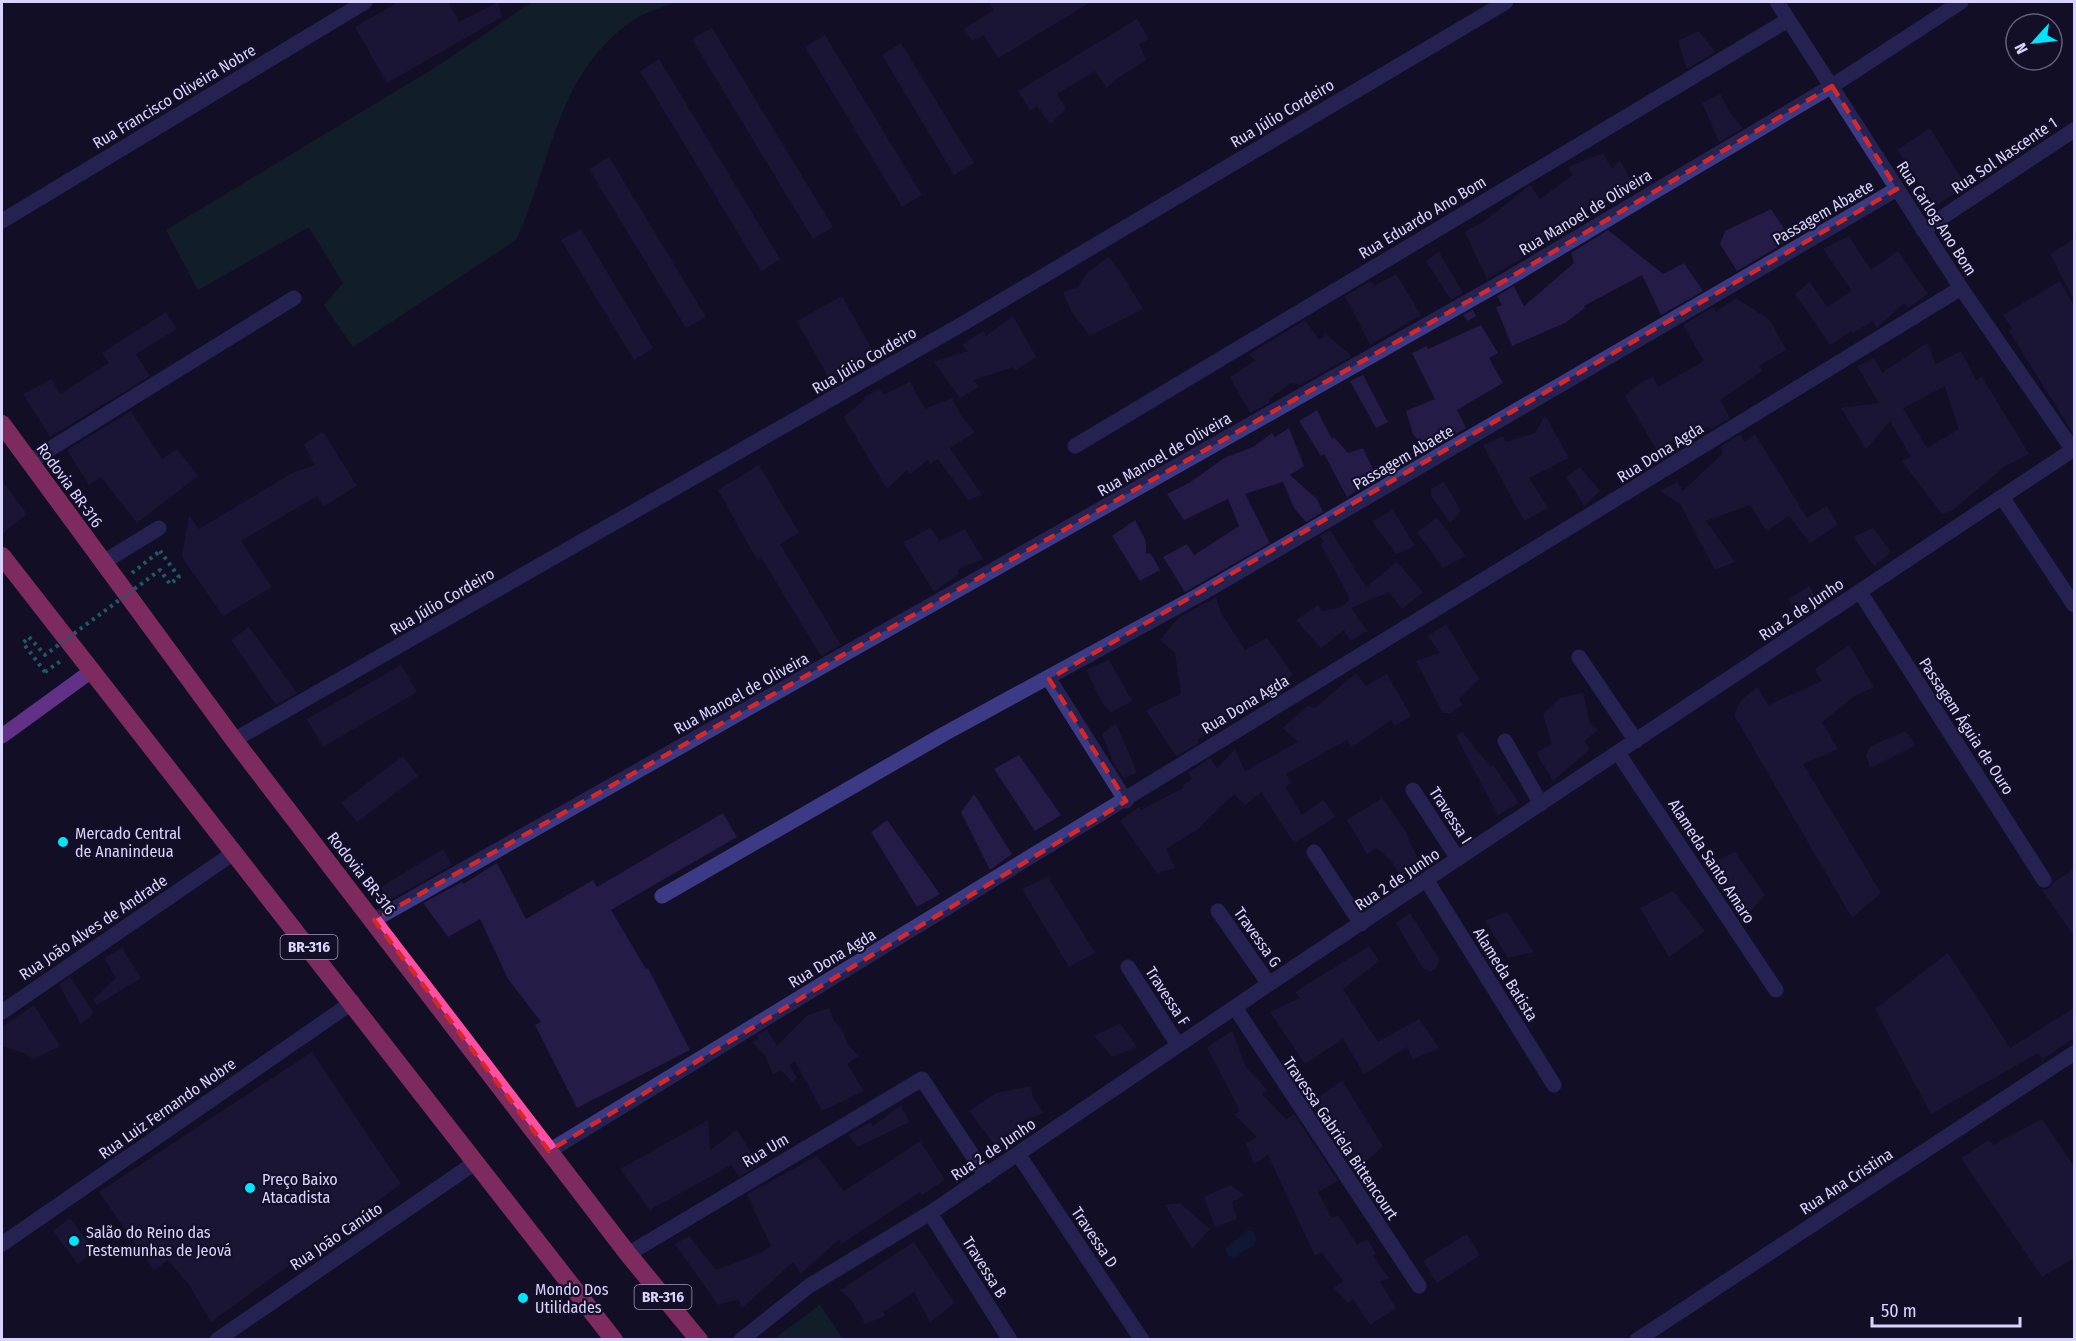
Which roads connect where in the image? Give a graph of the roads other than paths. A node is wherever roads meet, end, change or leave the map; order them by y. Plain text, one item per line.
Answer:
1 (365, 2) edge
2 (1506, 2) edge
3 (1777, 2) edge
4 (1961, 2) edge
5 (1788, 20) junction
6 (1832, 86) junction
7 (2074, 130) edge
8 (1897, 189) junction
9 (2, 221) edge
10 (1923, 230) junction
11 (1961, 288) junction
12 (294, 298) dead end
13 (2, 424) edge
14 (1075, 446) dead end
15 (2074, 450) edge
16 (29, 462) junction
17 (2002, 497) junction
18 (159, 528) dead end
19 (2, 556) edge
20 (102, 564) junction
21 (1860, 592) junction
22 (2074, 605) edge
23 (1579, 657) dead end
24 (90, 672) junction
25 (1049, 679) junction
26 (2, 736) edge
27 (234, 740) junction
28 (1506, 741) dead end
29 (1636, 741) junction
30 (1618, 753) junction
31 (1413, 790) dead end
32 (1126, 801) junction
33 (1541, 804) junction
34 (235, 852) junction
35 (1314, 852) dead end
36 (1458, 859) junction
37 (2044, 880) dead end
38 (1427, 881) junction
39 (662, 896) dead end
40 (1218, 911) dead end
41 (374, 920) junction
42 (1361, 924) junction
43 (1128, 967) dead end
44 (1269, 984) junction
45 (1776, 990) dead end
46 (352, 1002) junction
47 (1236, 1009) junction
48 (2, 1012) edge
49 (1178, 1045) junction
50 (2074, 1053) edge
51 (1554, 1085) dead end
52 (549, 1151) junction
53 (1018, 1154) junction
54 (476, 1162) junction
55 (986, 1176) junction
56 (930, 1213) junction
57 (2, 1244) edge
58 (628, 1254) junction
59 (1419, 1286) dead end
60 (217, 1340) edge
61 (614, 1340) edge
62 (699, 1340) edge
63 (741, 1340) edge
64 (1010, 1340) edge
65 (1142, 1340) edge
66 (1637, 1340) edge

1 - 9 street, Rua Francisco Oliveira Nobre
2 - 27 street, Rua Júlio Cordeiro
3 - 5 street, Rua Carlog Ano Bom
4 - 6 street, Rua Manoel de Oliveira
5 - 6 street, Rua Carlog Ano Bom
5 - 14 street, Rua Eduardo Ano Bom
6 - 8 street, Rua Carlog Ano Bom
6 - 41 street, Rua Manoel de Oliveira
7 - 10 street, Rua Sol Nascente 1
8 - 10 street, Rua Carlog Ano Bom
8 - 25 street, Passagem Abaete
10 - 11 street, Rua Carlog Ano Bom
11 - 15 street, Rua Carlog Ano Bom
11 - 32 street, Rua Dona Agda
12 - 16 street
13 - 16 highway, Rodovia BR-316 / BR-316
15 - 17 street, Rua 2 de Junho
16 - 20 highway, Rodovia BR-316 / BR-316
17 - 21 street, Rua 2 de Junho
17 - 22 street
18 - 20 street
19 - 24 highway, BR-316
20 - 27 highway, Rodovia BR-316 / BR-316
21 - 29 street, Rua 2 de Junho
21 - 37 street, Passagem Águia de Ouro
23 - 29 street
24 - 26 main road
24 - 34 highway, BR-316
25 - 32 street
25 - 39 street, Passagem Abaete
27 - 41 highway, Rodovia BR-316 / BR-316
28 - 33 street
29 - 30 street, Rua 2 de Junho
30 - 33 street, Rua 2 de Junho
30 - 45 street, Alameda Santo Amaro
31 - 36 street, Travessa I
32 - 52 street, Rua Dona Agda
33 - 36 street, Rua 2 de Junho
34 - 46 highway, BR-316
34 - 48 street, Rua João Alves de Andrade
35 - 42 street
36 - 38 street, Rua 2 de Junho
38 - 42 street, Rua 2 de Junho
38 - 51 street, Alameda Batista
40 - 44 street, Travessa G
41 - 52 highway, Rodovia BR-316 / BR-316
42 - 44 street, Rua 2 de Junho
43 - 49 street, Travessa F
44 - 47 street, Rua 2 de Junho
46 - 54 highway, BR-316
46 - 57 street, Rua Luiz Fernando Nobre
47 - 49 street, Rua 2 de Junho
47 - 59 street, Travessa Gabriela Bittencourt
49 - 53 street, Rua 2 de Junho
50 - 66 street, Rua Ana Cristina
52 - 58 highway, Rodovia BR-316 / BR-316
53 - 55 street, Rua 2 de Junho
53 - 65 street, Travessa D
54 - 60 street, Rua João Canúto
54 - 61 highway, BR-316
55 - 56 street, Rua 2 de Junho
55 - 58 street, Rua Um
56 - 63 street, Rua 2 de Junho
56 - 64 street, Travessa B
58 - 62 highway, Rodovia BR-316 / BR-316

